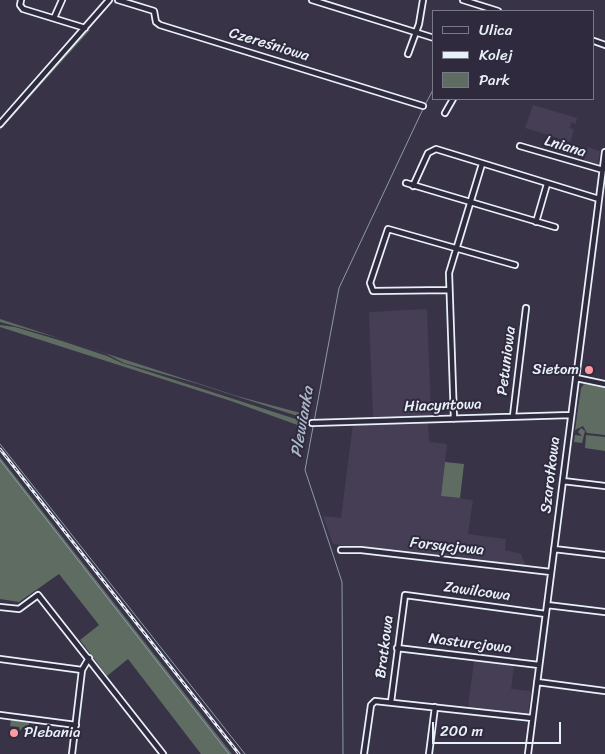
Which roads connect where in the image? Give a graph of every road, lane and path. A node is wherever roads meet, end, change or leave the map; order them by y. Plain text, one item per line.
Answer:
1 (62, 0) edge
2 (109, 0) edge
3 (118, 0) edge
4 (312, 0) edge
5 (422, 0) edge
6 (462, 0) edge
7 (20, 2) edge
8 (493, 10) edge
9 (54, 18) junction
10 (85, 28) junction
11 (414, 32) junction
12 (432, 37) edge
13 (408, 54) dead end
14 (452, 100) edge
15 (423, 106) dead end
16 (445, 113) dead end
17 (0, 124) edge
18 (520, 146) dead end
19 (605, 152) edge
20 (482, 164) junction
21 (603, 170) junction
22 (406, 183) dead end
23 (547, 184) junction
24 (414, 186) junction
25 (599, 199) junction
26 (470, 202) junction
27 (536, 222) junction
28 (555, 227) dead end
29 (455, 247) junction
30 (515, 265) dead end
31 (448, 290) junction
32 (526, 308) dead end
33 (576, 378) junction
34 (605, 384) edge
35 (571, 415) junction
36 (513, 416) junction
37 (454, 418) junction
38 (314, 423) dead end
39 (563, 481) junction
40 (605, 486) edge
41 (554, 549) junction
42 (341, 550) dead end
43 (605, 555) edge
44 (551, 572) junction
45 (405, 595) joint
46 (547, 605) junction
47 (0, 607) edge
48 (605, 612) edge
49 (546, 614) junction
50 (397, 648) junction
51 (89, 658) junction
52 (0, 659) edge
53 (539, 665) junction
54 (82, 670) junction
55 (537, 682) junction
56 (605, 690) edge
57 (391, 702) junction
58 (435, 707) junction
59 (0, 715) edge
60 (532, 718) junction
61 (76, 726) junction
62 (72, 754) edge
63 (163, 754) edge
64 (364, 754) edge
65 (429, 754) edge
66 (528, 754) edge

1 - 9 street
2 - 10 street
3 - 15 street, Czereśniowa
4 - 11 street
5 - 11 street
6 - 8 street
7 - 9 street
9 - 10 street
10 - 17 street
11 - 12 street
11 - 13 street
14 - 16 street
18 - 21 street, Lniana
19 - 21 street, Szarotkowa
20 - 23 street
20 - 24 street
20 - 26 street
21 - 25 street, Szarotkowa
22 - 24 street
23 - 25 street
23 - 27 street
24 - 26 street
25 - 33 street, Szarotkowa
26 - 27 street
26 - 29 street
27 - 28 street
29 - 30 street
29 - 31 street
29 - 31 street
31 - 37 street
32 - 36 street, Petuniowa
33 - 34 street
33 - 35 street, Szarotkowa
35 - 36 street, Hiacyntowa
35 - 39 street, Szarotkowa
36 - 37 street, Hiacyntowa
37 - 38 street, Hiacyntowa
39 - 40 street
39 - 41 street, Szarotkowa
41 - 43 street
41 - 44 street, Szarotkowa
42 - 44 street, Forsycjowa
44 - 46 street, Szarotkowa
45 - 49 street, Zawilcowa
45 - 50 street, Bratkowa
46 - 48 street
46 - 49 street, Szarotkowa
47 - 51 street
49 - 53 street, Szarotkowa
50 - 53 street, Nasturcjowa
50 - 57 street, Bratkowa
51 - 54 street
51 - 63 street
52 - 54 street
53 - 55 street, Szarotkowa
54 - 61 street
55 - 56 street
55 - 60 street, Szarotkowa
57 - 58 street
57 - 64 street
58 - 60 street
58 - 65 street
59 - 61 street
60 - 66 street, Szarotkowa
61 - 62 street

